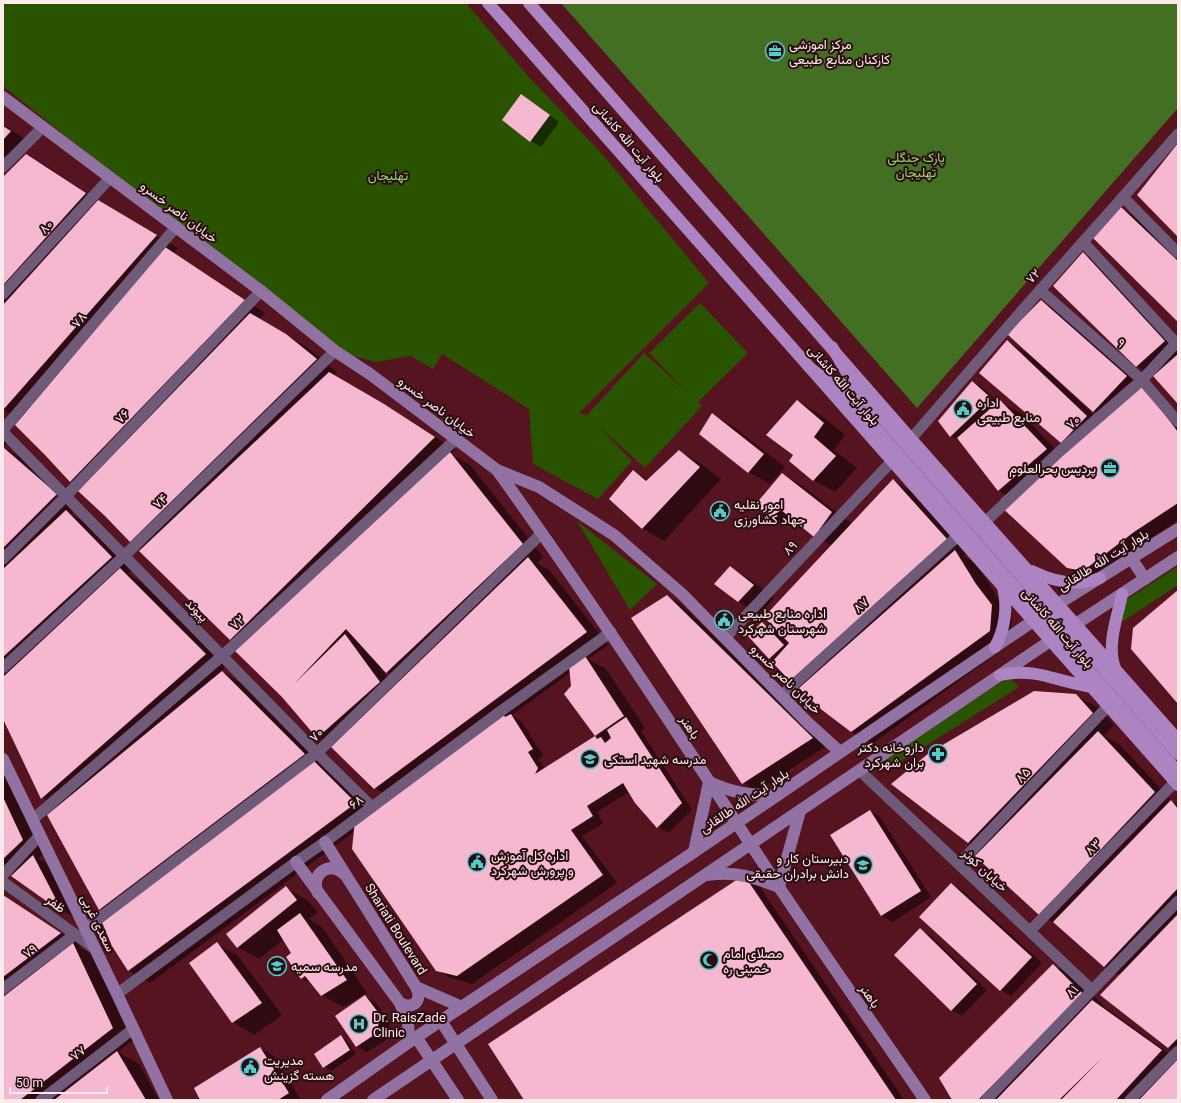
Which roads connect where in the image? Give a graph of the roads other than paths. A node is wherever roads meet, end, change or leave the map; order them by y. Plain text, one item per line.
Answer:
1 (488, 3) edge
2 (529, 3) edge
3 (3, 97) edge
4 (43, 127) junction
5 (1178, 134) edge
6 (3, 167) edge
7 (110, 178) junction
8 (1123, 197) junction
9 (176, 227) junction
10 (1082, 242) junction
11 (1178, 253) edge
12 (1040, 290) junction
13 (261, 291) junction
14 (3, 294) edge
15 (1177, 342) edge
16 (832, 347) junction
17 (335, 351) junction
18 (810, 368) junction
19 (1142, 380) junction
20 (1178, 422) edge
21 (3, 431) edge
22 (456, 439) junction
23 (912, 439) junction
24 (892, 461) junction
25 (497, 470) junction
26 (66, 496) junction
27 (985, 522) junction
28 (1178, 529) edge
29 (542, 533) junction
30 (958, 536) junction
31 (124, 556) junction
32 (1178, 557) edge
33 (1131, 558) junction
34 (3, 559) edge
35 (1026, 567) junction
36 (1100, 578) junction
37 (1145, 578) junction
38 (1003, 587) junction
39 (1122, 594) junction
40 (1058, 604) junction
41 (1034, 621) junction
42 (1076, 624) junction
43 (611, 632) junction
44 (725, 638) junction
45 (1050, 641) junction
46 (995, 648) junction
47 (222, 656) junction
48 (3, 668) edge
49 (1115, 669) junction
50 (1000, 675) junction
51 (1092, 687) junction
52 (782, 695) junction
53 (1108, 706) junction
54 (1178, 740) edge
55 (840, 752) junction
56 (317, 753) junction
57 (1178, 754) edge
58 (3, 759) edge
59 (859, 770) junction
60 (1177, 780) edge
61 (709, 782) junction
62 (777, 795) junction
63 (372, 807) junction
64 (800, 811) junction
65 (32, 820) junction
66 (737, 823) junction
67 (40, 836) junction
68 (325, 842) junction
69 (751, 845) junction
70 (694, 852) junction
71 (296, 862) junction
72 (959, 864) junction
73 (3, 875) edge
74 (345, 875) junction
75 (705, 875) junction
76 (3, 882) edge
77 (779, 887) junction
78 (319, 894) junction
79 (1178, 901) edge
80 (1030, 931) junction
81 (79, 932) junction
82 (416, 987) junction
83 (3, 989) edge
84 (1092, 990) junction
85 (117, 994) junction
86 (400, 1003) junction
87 (462, 1007) junction
88 (441, 1021) junction
89 (133, 1029) junction
90 (412, 1040) junction
91 (455, 1043) junction
92 (1178, 1051) edge
93 (431, 1060) junction
94 (41, 1100) edge
95 (167, 1100) edge
96 (327, 1100) edge
97 (373, 1100) edge
98 (458, 1100) edge
99 (492, 1100) edge
100 (925, 1100) edge
101 (986, 1100) edge
102 (1130, 1100) edge

1 - 18 main road, بلوار آیت الله کاشانی
2 - 16 main road, بلوار آیت الله کاشانی
3 - 4 main road, خیابان ناصر خسرو
4 - 6 street
4 - 7 main road, خیابان ناصر خسرو
5 - 8 street, ۷۲
7 - 9 main road, خیابان ناصر خسرو
7 - 14 street, ۸۰
8 - 10 street, ۷۲
8 - 11 street
9 - 13 main road, خیابان ناصر خسرو
9 - 21 street, ۷۸
10 - 12 street, ۷۲
10 - 15 street
12 - 19 street, ۹
12 - 23 street, ۷۲
13 - 17 main road, خیابان ناصر خسرو
13 - 26 street, ۷۶
15 - 19 street, ۷۰
16 - 23 main road, بلوار آیت الله کاشانی
16 - 57 main road, bridge
17 - 22 main road, خیابان ناصر خسرو
17 - 31 street, ۷۴
18 - 24 main road, بلوار آیت الله کاشانی
18 - 60 main road, bridge
19 - 20 street, ۹
19 - 27 street, ۷۰
21 - 26 street, پیوند
22 - 25 main road, خیابان ناصر خسرو
22 - 47 street, ۷۲
23 - 27 main road, بلوار آیت الله کاشانی
24 - 30 main road, بلوار آیت الله کاشانی
24 - 44 street, ۸۹
25 - 29 main road, باهنر
25 - 44 main road, خیابان ناصر خسرو
26 - 31 street, پیوند
26 - 34 street, ۷۶
27 - 35 main road, بلوار آیت الله کاشانی
28 - 33 main road, بلوار آیت الله طالقانی
29 - 43 main road, باهنر
29 - 56 street, ۷۰
30 - 38 main road, بلوار آیت الله کاشانی
30 - 52 street, ۸۷
31 - 47 street, پیوند
31 - 48 street, ۷۴
32 - 37 main road
33 - 36 main road, بلوار آیت الله طالقانی
33 - 37 main road
35 - 36 main road
35 - 40 main road, بلوار آیت الله کاشانی
36 - 40 main road, بلوار آیت الله طالقانی
37 - 39 main road
38 - 41 main road, بلوار آیت الله کاشانی
38 - 46 main road
39 - 42 main road
39 - 49 main road
40 - 41 main road, بلوار آیت الله طالقانی
40 - 42 main road, بلوار آیت الله کاشانی
41 - 45 main road, بلوار آیت الله کاشانی
41 - 46 main road, بلوار آیت الله طالقانی
42 - 45 main road
42 - 49 main road, بلوار آیت الله کاشانی
43 - 61 main road, باهنر
43 - 63 street, ۶۸
44 - 52 main road, خیابان ناصر خسرو
45 - 50 main road
45 - 51 main road, بلوار آیت الله کاشانی
46 - 55 main road, بلوار آیت الله طالقانی
47 - 56 street, پیوند
47 - 65 street, ۷۲
49 - 54 main road, بلوار آیت الله کاشانی
50 - 51 main road
50 - 59 main road
51 - 53 main road, بلوار آیت الله کاشانی
52 - 55 main road, خیابان ناصر خسرو
53 - 60 main road, بلوار آیت الله کاشانی
53 - 72 street, ۸۵
55 - 62 main road, بلوار آیت الله طالقانی
56 - 63 street, پیوند
56 - 81 street, ۷۰
58 - 65 main road, سعدی غربی
59 - 64 main road
59 - 72 street, خیابان کوثر
60 - 80 street, ۸۳
61 - 62 main road
61 - 66 main road, باهنر
61 - 70 main road
62 - 66 main road, بلوار آیت الله طالقانی
63 - 68 street, ۶۸
64 - 69 main road
64 - 77 main road
65 - 67 main road, سعدی غربی
66 - 69 main road, باهنر
66 - 70 main road, بلوار آیت الله طالقانی
67 - 73 street
67 - 81 main road, سعدی غربی
68 - 71 street, ۶۸
68 - 74 main road, Shariati Boulevard
69 - 75 main road
69 - 77 main road, باهنر
70 - 87 main road, بلوار آیت الله طالقانی
71 - 78 main road
71 - 85 street, ۶۸
72 - 80 street, خیابان کوثر
74 - 78 main road
74 - 82 main road, Shariati Boulevard
75 - 77 main road
75 - 91 main road
76 - 81 street, ظفر
77 - 100 main road, باهنر
78 - 86 main road
79 - 84 street, ۸۱
80 - 84 street, خیابان کوثر
81 - 83 street, ۷۹
81 - 85 main road, سعدی غربی
82 - 86 main road
82 - 87 main road, Shariati Boulevard
84 - 101 street, ۸۱
85 - 89 main road, سعدی غربی
86 - 90 main road
87 - 88 main road, بلوار آیت الله طالقانی
88 - 90 main road, بلوار آیت الله طالقانی
88 - 91 main road
89 - 94 street, ۷۷
89 - 95 main road, سعدی غربی
90 - 93 main road
90 - 96 main road, بلوار آیت الله طالقانی
91 - 93 main road
91 - 99 main road
92 - 102 street
93 - 97 main road
93 - 98 main road

